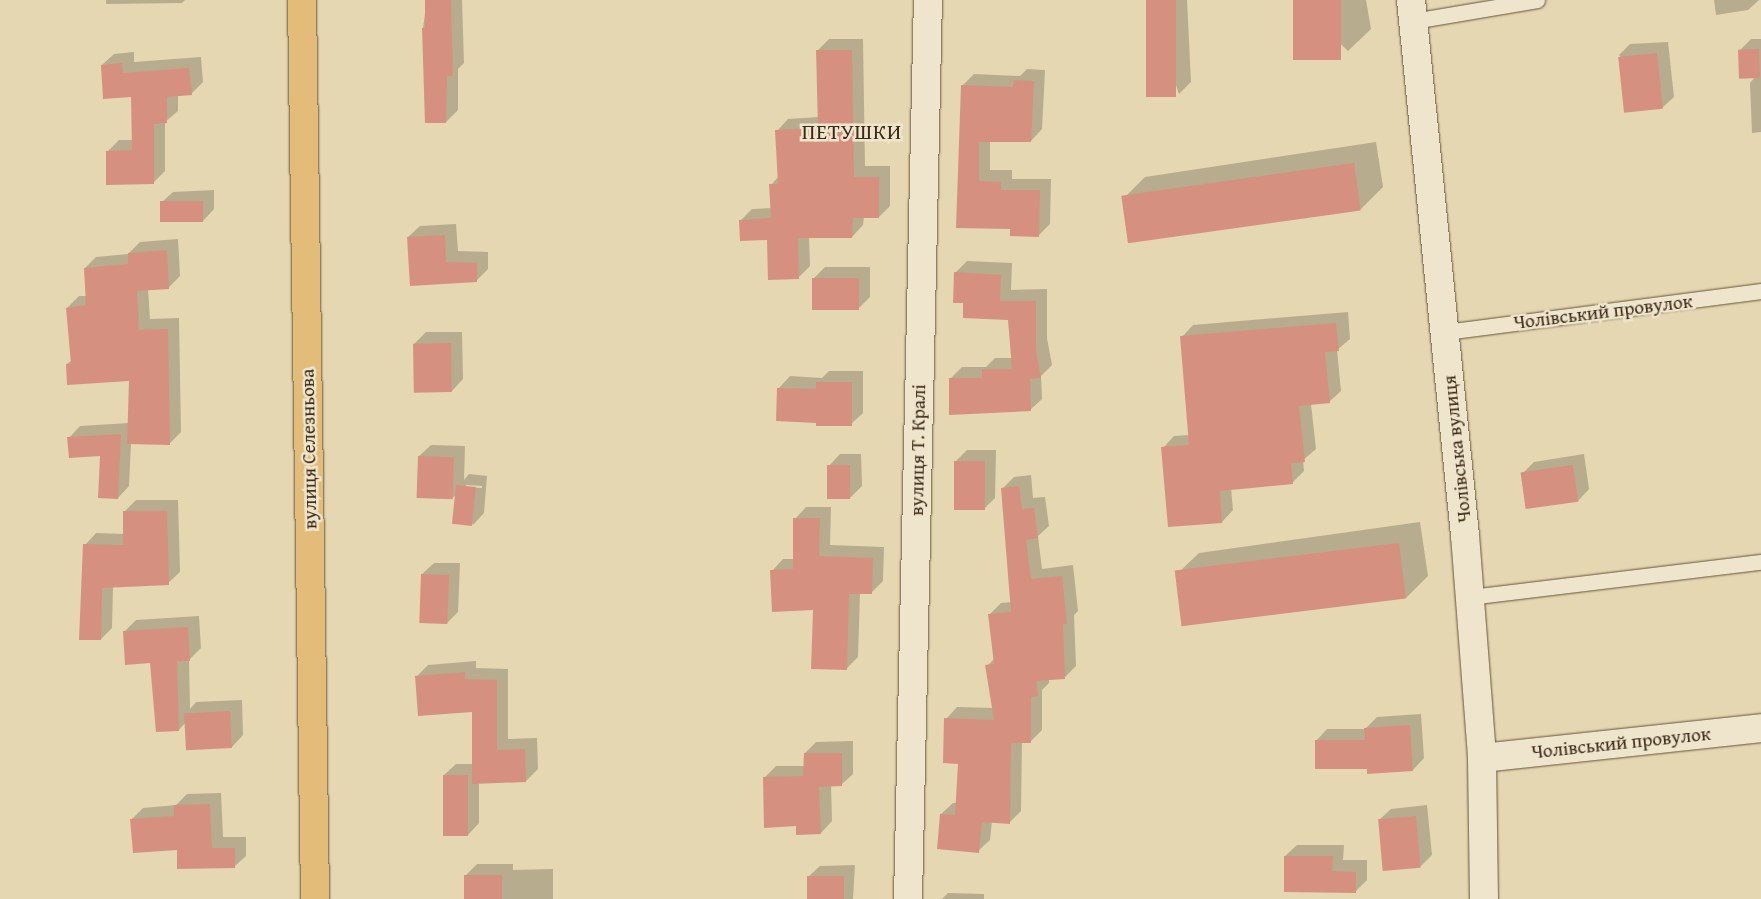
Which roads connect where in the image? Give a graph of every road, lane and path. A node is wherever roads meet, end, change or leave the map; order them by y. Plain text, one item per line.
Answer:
1 (302, 0) edge
2 (928, 0) edge
3 (1536, 0) edge
4 (1412, 11) edge
5 (1761, 292) edge
6 (1445, 332) junction
7 (1761, 562) edge
8 (1470, 597) junction
9 (1761, 728) edge
10 (1482, 758) junction
11 (315, 899) edge
12 (908, 899) edge
13 (1484, 899) edge

1 - 11 highway, вулиця Селезньова
2 - 12 street, вулиця Т. Кралі
3 - 4 lane
4 - 6 street, Чолівська вулиця
5 - 6 lane, Чолівський провулок
6 - 8 street, Чолівська вулиця
7 - 8 lane
8 - 10 street, Чолівська вулиця
9 - 10 street, Чолівський провулок
10 - 13 street, Чолівська вулиця

